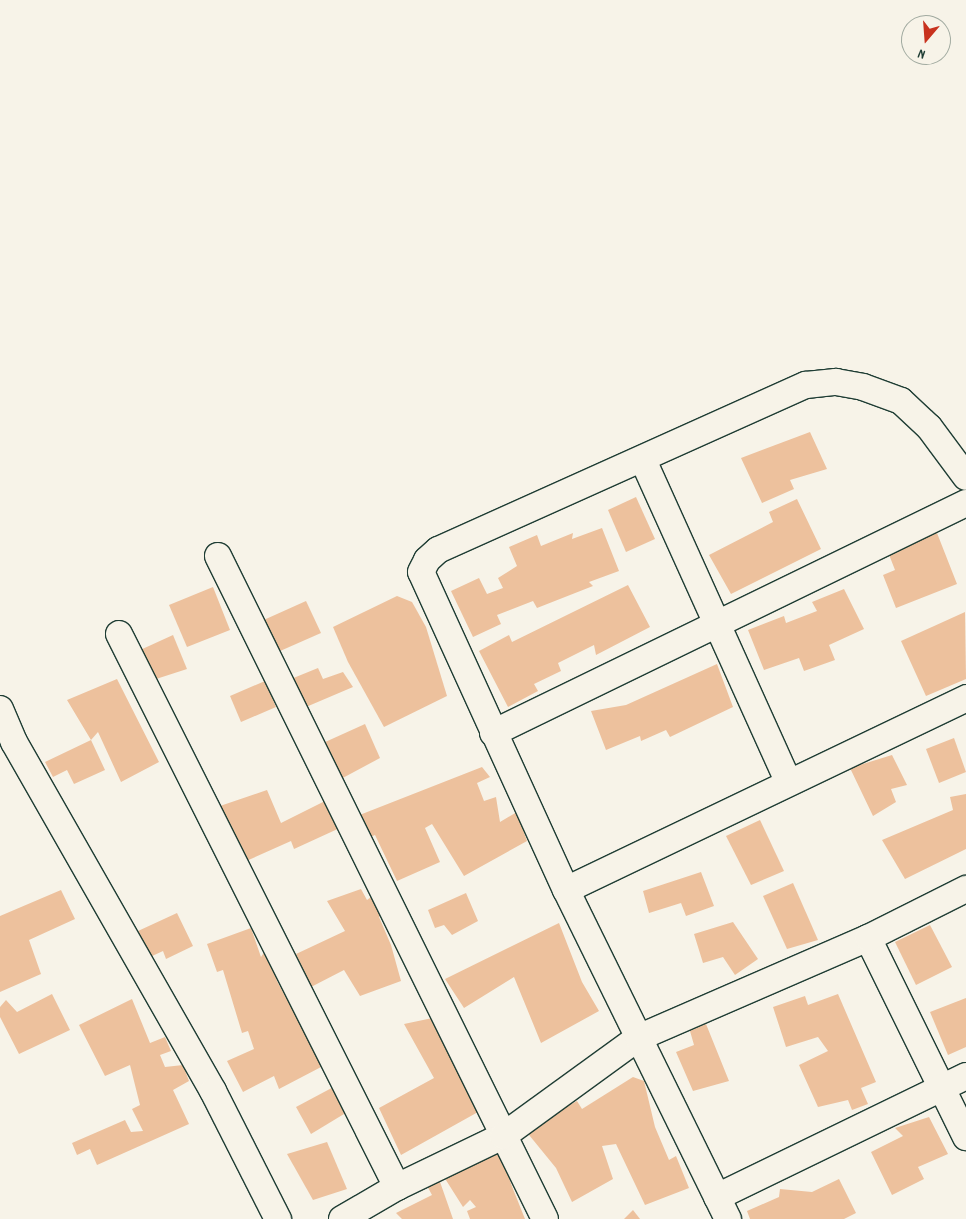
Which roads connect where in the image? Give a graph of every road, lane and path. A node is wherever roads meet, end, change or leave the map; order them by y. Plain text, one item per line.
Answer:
1 (643, 460) junction
2 (966, 477) edge
3 (966, 503) edge
4 (218, 556) dead end
5 (718, 623) junction
6 (119, 634) dead end
7 (966, 698) edge
8 (0, 709) edge
9 (493, 733) junction
10 (789, 783) junction
11 (966, 889) edge
12 (566, 890) junction
13 (868, 938) junction
14 (638, 1038) junction
15 (966, 1076) edge
16 (943, 1087) junction
17 (503, 1136) junction
18 (966, 1137) edge
19 (387, 1201) edge
20 (722, 1208) edge
21 (278, 1219) edge
22 (342, 1219) edge
23 (546, 1219) edge

1 - 2 street
1 - 5 street
1 - 9 street
3 - 5 street
4 - 17 street
5 - 9 street
5 - 10 street
6 - 19 street
7 - 10 street
8 - 21 street
9 - 12 street
10 - 12 street
11 - 13 street
12 - 14 street
13 - 14 street
13 - 16 street
14 - 17 street
14 - 20 street
15 - 16 street
16 - 18 street
16 - 20 street
17 - 19 street
17 - 23 street
19 - 22 street

